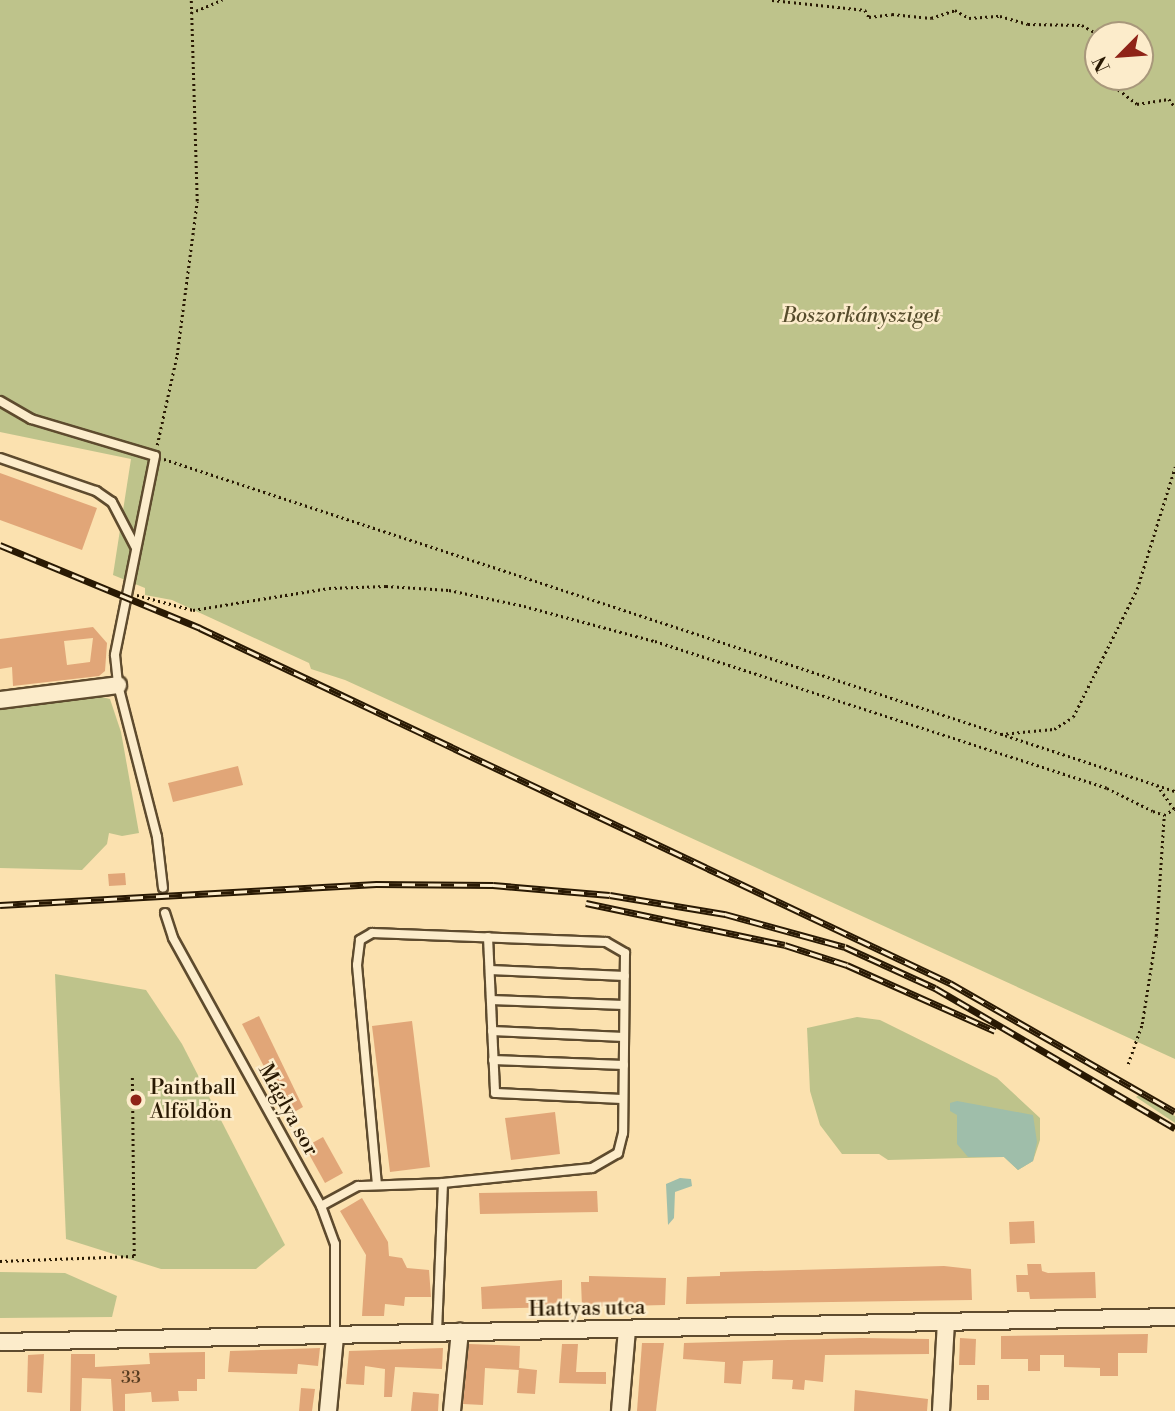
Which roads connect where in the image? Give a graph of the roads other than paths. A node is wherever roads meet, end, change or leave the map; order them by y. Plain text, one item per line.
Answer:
1 (0, 401) edge
2 (0, 458) edge
3 (135, 546) junction
4 (118, 685) junction
5 (0, 699) edge
6 (163, 888) dead end
7 (165, 913) dead end
8 (488, 937) junction
9 (490, 970) junction
10 (625, 975) junction
11 (491, 1000) junction
12 (624, 1005) junction
13 (492, 1031) junction
14 (624, 1037) junction
15 (494, 1060) junction
16 (624, 1065) junction
17 (623, 1099) junction
18 (443, 1183) junction
19 (377, 1185) junction
20 (321, 1206) junction
21 (1175, 1317) edge
22 (946, 1322) junction
23 (626, 1329) junction
24 (437, 1331) junction
25 (460, 1331) junction
26 (334, 1337) junction
27 (0, 1342) edge
28 (328, 1411) edge
29 (452, 1411) edge
30 (620, 1411) edge
31 (941, 1411) edge

1 - 3 lane
2 - 3 lane
3 - 4 lane
4 - 5 street
4 - 6 lane
7 - 20 lane, Máglya sor
8 - 9 lane
8 - 10 lane
8 - 19 lane
9 - 10 lane
9 - 11 lane
10 - 12 lane
11 - 12 lane
11 - 13 lane
12 - 14 lane
13 - 14 lane
13 - 15 lane
14 - 16 lane
15 - 16 lane
15 - 17 lane
16 - 17 lane
17 - 18 lane
18 - 19 lane
18 - 24 lane
19 - 20 lane
20 - 26 lane, Máglya sor
21 - 22 street, Hattyas utca
22 - 23 street, Hattyas utca
22 - 31 street
23 - 25 street, Hattyas utca
23 - 30 street
24 - 25 street, Hattyas utca
24 - 26 street, Hattyas utca
25 - 29 street
26 - 27 street, Hattyas utca
26 - 28 street

